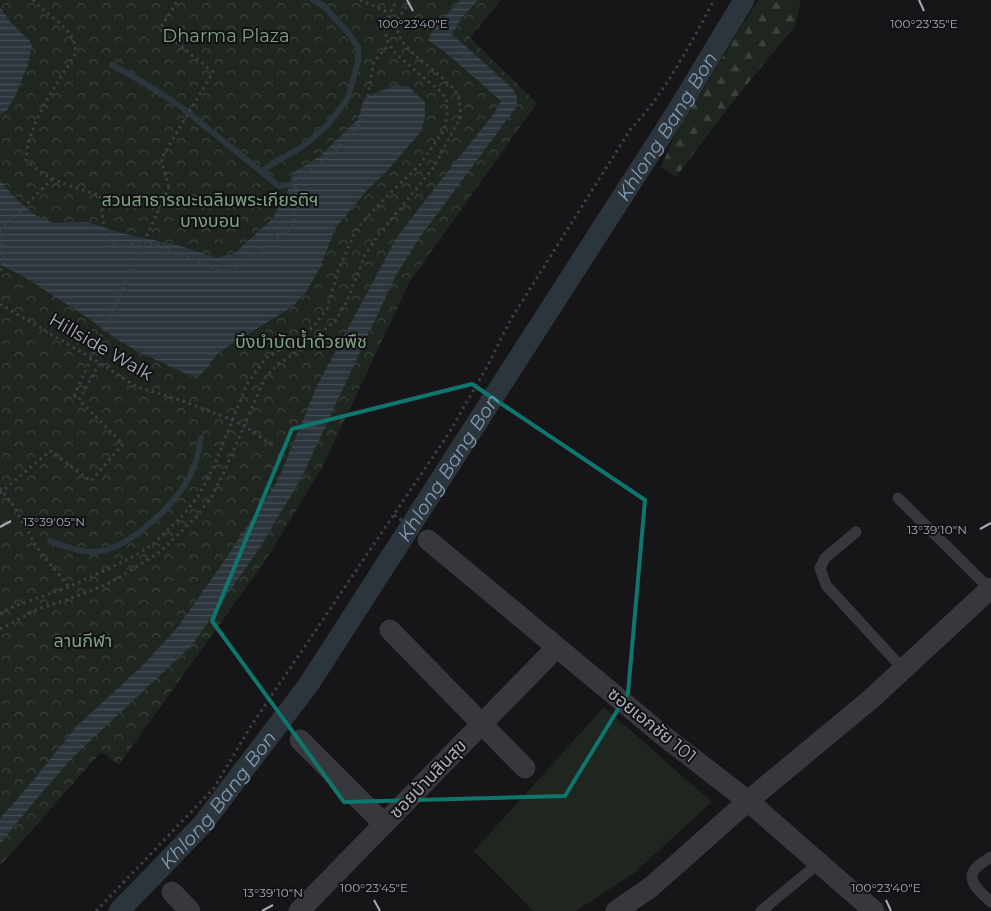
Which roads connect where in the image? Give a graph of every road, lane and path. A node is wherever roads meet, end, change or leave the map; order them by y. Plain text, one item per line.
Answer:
1 (33, 0) edge
2 (178, 0) edge
3 (360, 0) edge
4 (398, 0) edge
5 (412, 0) edge
6 (714, 0) edge
7 (390, 13) junction
8 (389, 45) junction
9 (52, 179) junction
10 (0, 231) edge
11 (0, 236) edge
12 (0, 272) edge
13 (0, 304) edge
14 (100, 363) junction
15 (79, 400) junction
16 (232, 420) junction
17 (243, 425) junction
18 (272, 446) dead end
19 (1, 491) edge
20 (898, 498) dead end
21 (856, 532) dead end
22 (428, 540) dead end
23 (69, 587) junction
24 (990, 589) edge
25 (0, 614) edge
26 (0, 629) edge
27 (390, 630) dead end
28 (557, 647) junction
29 (903, 669) junction
30 (482, 724) junction
31 (300, 740) dead end
32 (525, 768) dead end
33 (748, 801) junction
34 (384, 824) junction
35 (991, 857) edge
36 (819, 863) junction
37 (172, 892) dead end
38 (991, 902) edge
39 (96, 911) edge
40 (190, 911) edge
41 (299, 911) edge
42 (616, 911) edge
43 (761, 911) edge
44 (874, 911) edge

1 - 9 path
2 - 15 path, bridge
3 - 7 path
4 - 7 path
5 - 17 path
6 - 39 path
7 - 8 path
8 - 9 path
8 - 16 path
9 - 10 path
11 - 12 path
13 - 14 path, Hillside Walk
14 - 15 path
14 - 16 path, Hillside Walk
15 - 19 path
16 - 17 path, Hillside Walk
16 - 23 path
17 - 18 path, Hillside Walk
17 - 26 path
19 - 23 path
20 - 24 lane
21 - 29 lane
22 - 28 street, ซอยเอกชัย 101
23 - 25 path
24 - 29 street
27 - 30 street
28 - 30 street, ซอยบ้านสินสุข
28 - 33 street, ซอยเอกชัย 101
29 - 33 street
30 - 32 street
30 - 34 street, ซอยบ้านสินสุข
31 - 34 street
33 - 36 street, ซอยเอกชัย 101
33 - 42 street
34 - 41 street, ซอยบ้านสินสุข
35 - 38 lane
36 - 43 lane
36 - 44 street, ซอยเอกชัย 101
37 - 40 street

